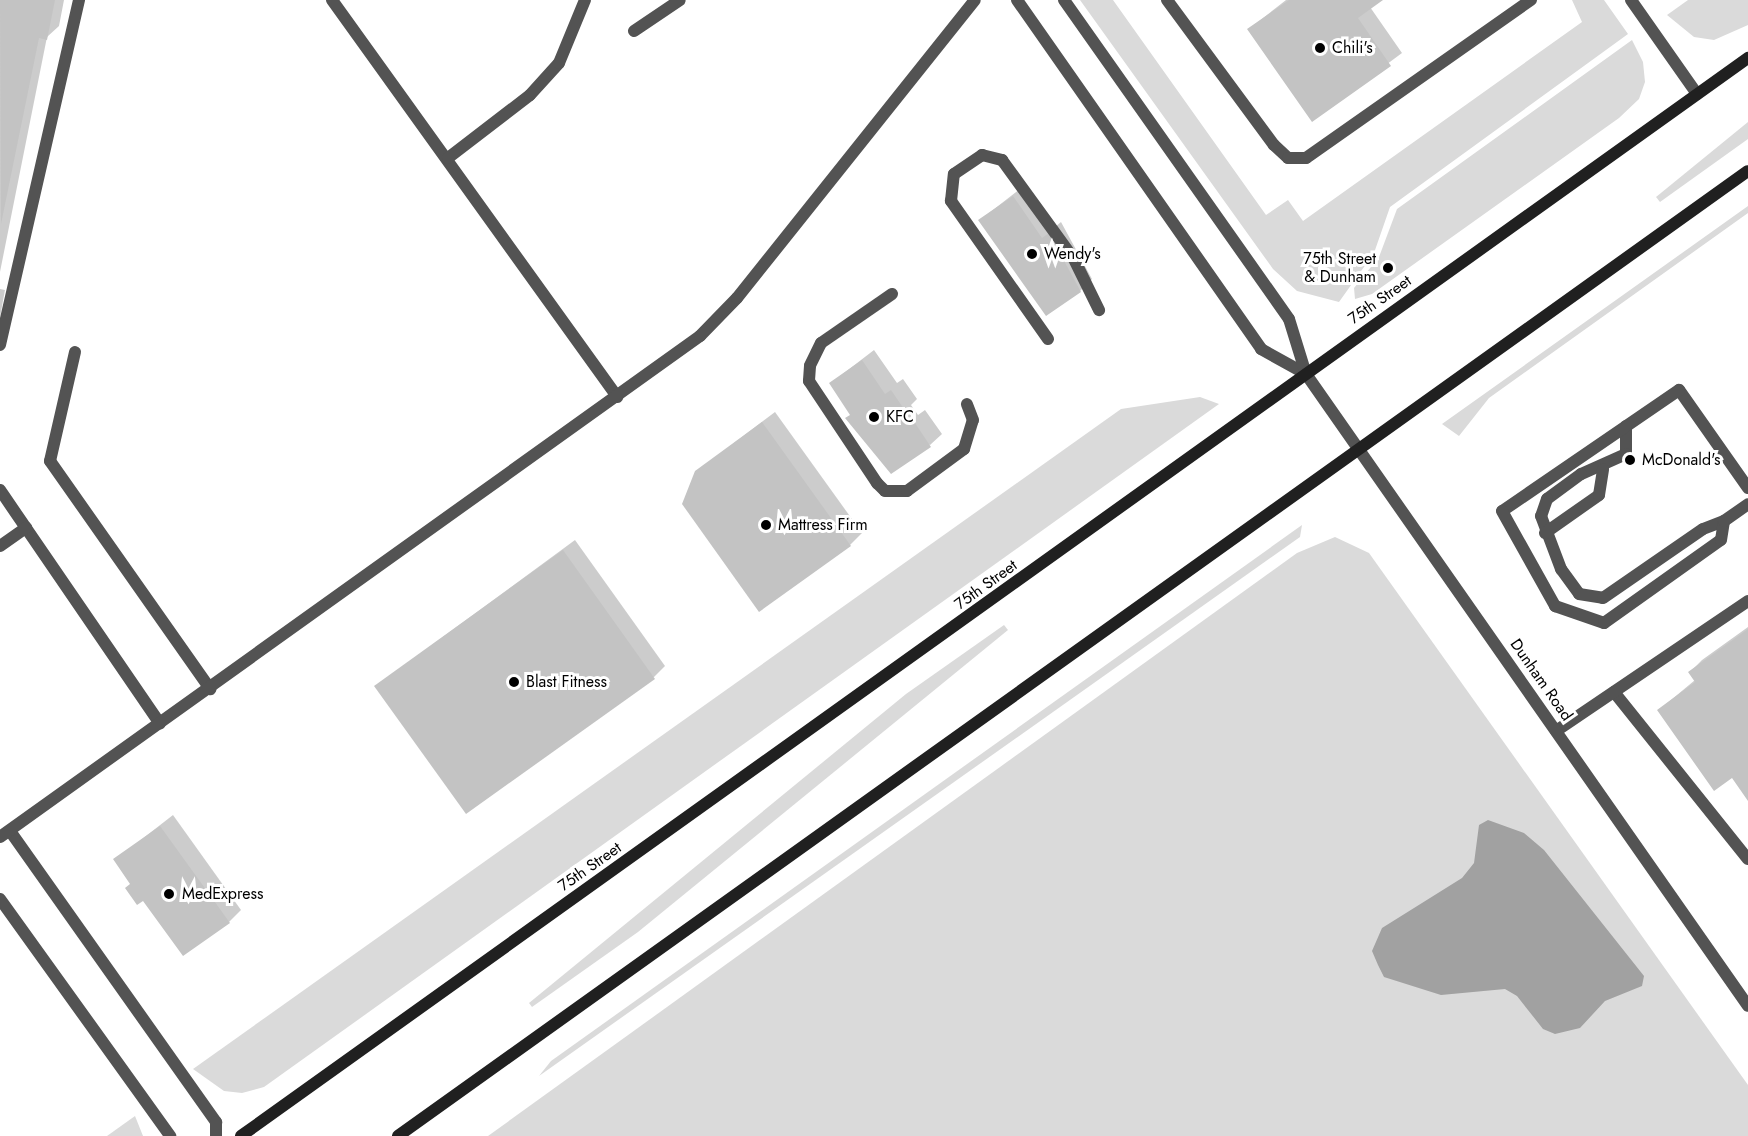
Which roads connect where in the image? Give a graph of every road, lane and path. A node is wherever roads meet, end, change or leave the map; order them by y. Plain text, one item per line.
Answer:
1 (79, 0) edge
2 (332, 0) edge
3 (585, 0) edge
4 (680, 0) edge
5 (975, 0) edge
6 (1017, 0) edge
7 (1064, 0) edge
8 (1167, 0) edge
9 (1531, 0) edge
10 (1631, 0) edge
11 (634, 31) dead end
12 (1748, 58) edge
13 (1697, 94) junction
14 (448, 158) junction
15 (1748, 171) edge
16 (892, 294) dead end
17 (1099, 310) dead end
18 (1048, 339) dead end
19 (0, 345) edge
20 (75, 352) dead end
21 (1306, 374) junction
22 (617, 397) junction
23 (967, 404) dead end
24 (1626, 426) junction
25 (1359, 450) junction
26 (1603, 469) junction
27 (1748, 488) edge
28 (0, 490) edge
29 (1748, 504) edge
30 (1724, 521) junction
31 (26, 528) junction
32 (1545, 533) junction
33 (0, 546) edge
34 (1748, 601) edge
35 (210, 689) junction
36 (1614, 692) junction
37 (160, 724) junction
38 (1556, 731) junction
39 (5, 834) edge
40 (1748, 859) edge
41 (0, 899) edge
42 (1748, 1006) edge
43 (170, 1136) edge
44 (216, 1136) edge
45 (241, 1136) edge
46 (398, 1136) edge

1 - 19 street
2 - 14 street
3 - 14 street
4 - 11 street
5 - 22 street
6 - 21 street
7 - 21 street
8 - 9 street
10 - 13 street
12 - 13 main road, 75th Street
13 - 21 main road, 75th Street
14 - 22 street
15 - 25 main road
16 - 23 street
17 - 18 street
20 - 35 street
21 - 25 street, Dunham Road
21 - 45 main road, 75th Street
22 - 35 street
24 - 26 street
24 - 27 street
24 - 30 street
25 - 38 street, Dunham Road
25 - 46 main road
26 - 32 street
26 - 32 street
28 - 31 street
29 - 30 street
30 - 32 street
31 - 33 street
31 - 37 street
34 - 36 street
35 - 37 street
36 - 38 street
36 - 40 street
37 - 39 street
38 - 42 street, Dunham Road
39 - 44 street
41 - 43 street

